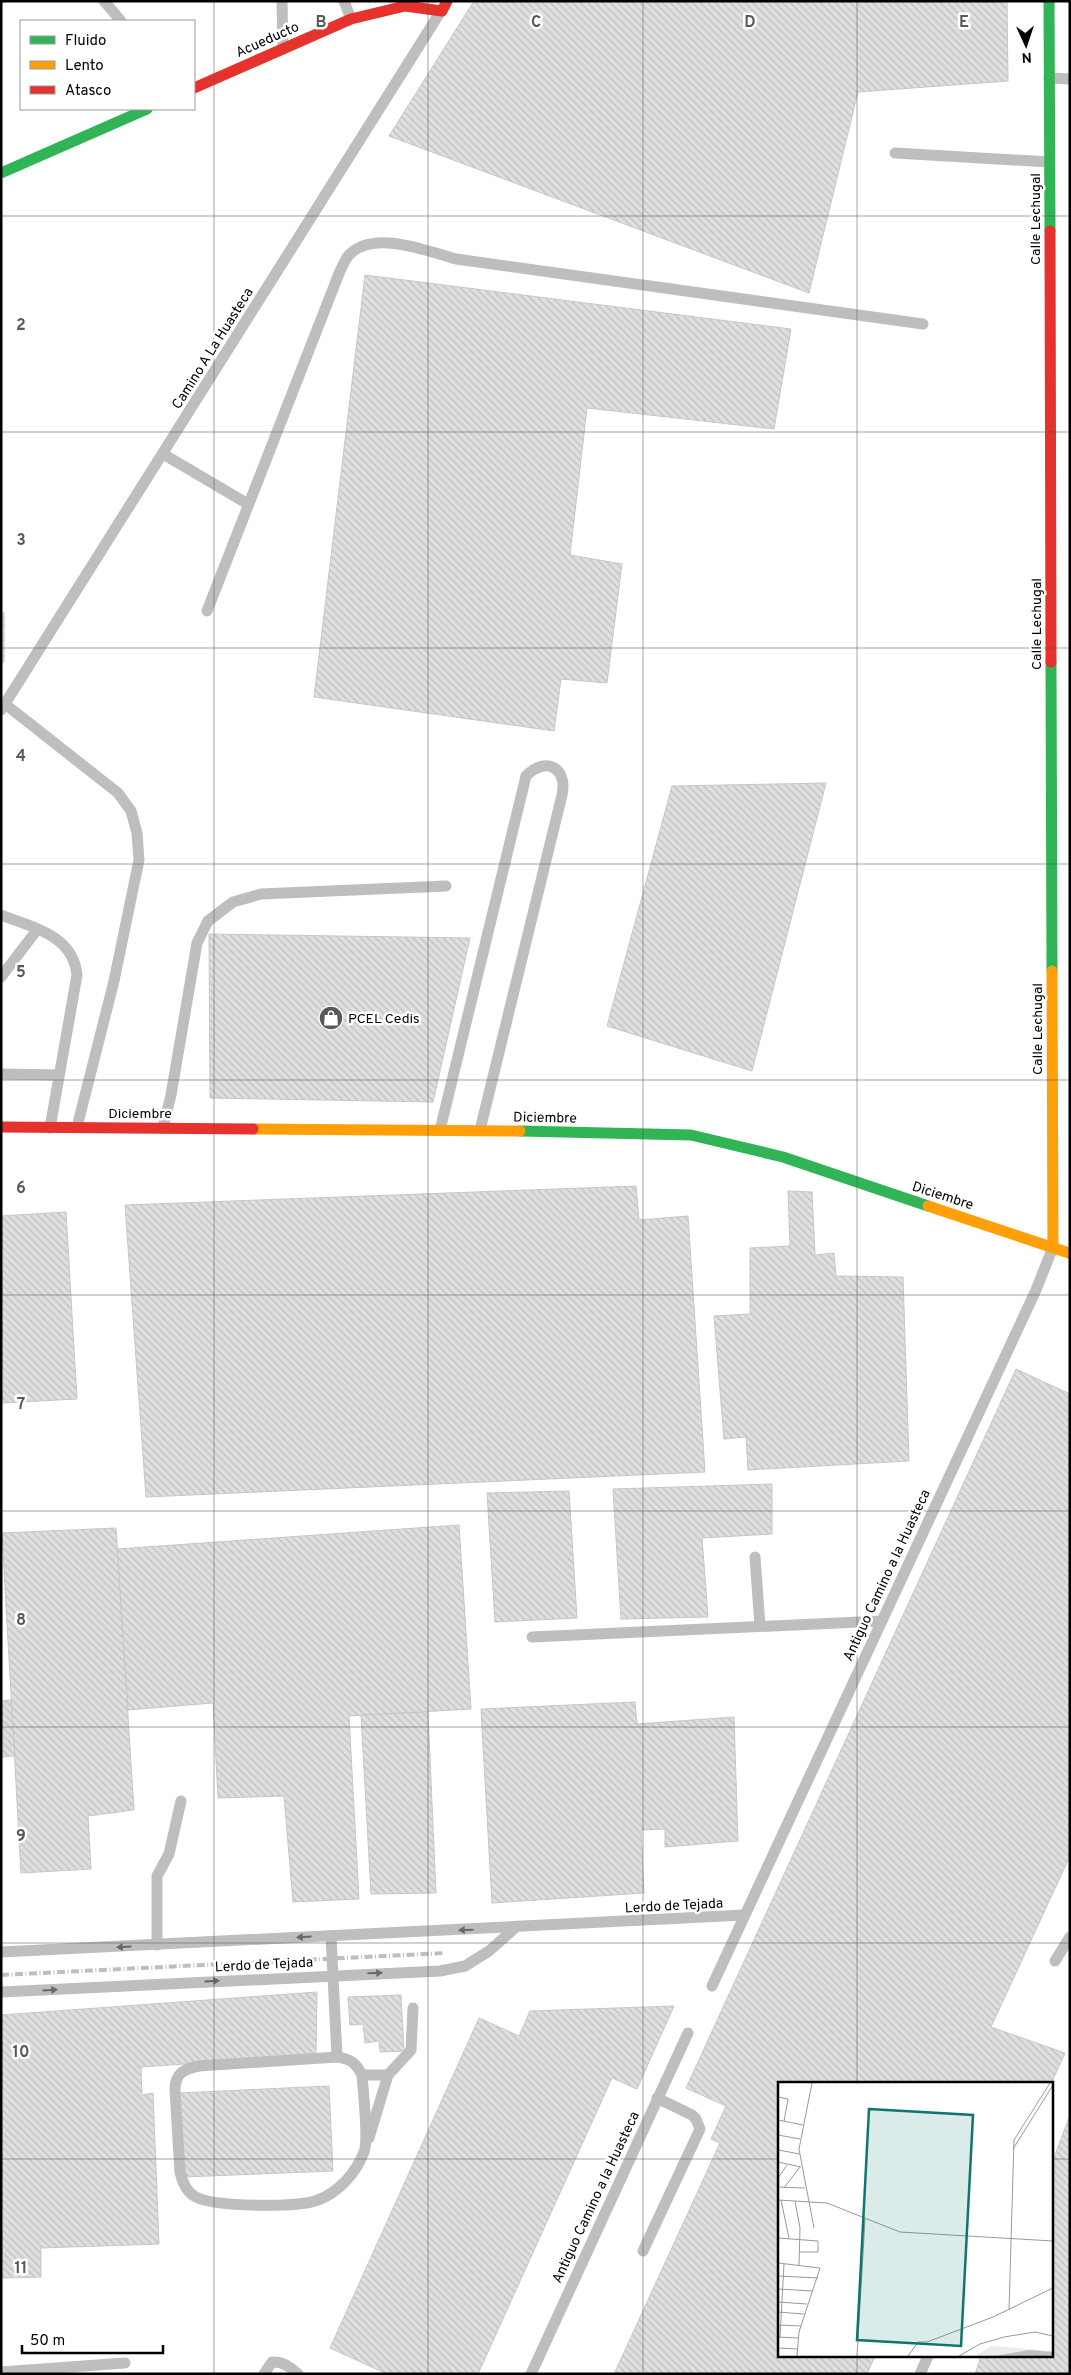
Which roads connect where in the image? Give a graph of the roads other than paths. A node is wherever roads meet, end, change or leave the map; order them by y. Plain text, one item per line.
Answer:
1 (104, 1) edge
2 (282, 1) edge
3 (344, 1) edge
4 (1049, 1) edge
5 (445, 6) edge
6 (351, 19) junction
7 (120, 20) edge
8 (283, 48) junction
9 (1049, 78) junction
10 (1070, 79) edge
11 (195, 88) edge
12 (145, 110) edge
13 (895, 153) dead end
14 (1049, 162) junction
15 (1, 173) edge
16 (923, 324) dead end
17 (163, 454) junction
18 (248, 504) junction
19 (207, 611) dead end
20 (3, 707) edge
21 (446, 886) dead end
22 (1, 915) edge
23 (37, 930) junction
24 (1, 977) edge
25 (1, 1074) edge
26 (58, 1075) junction
27 (1, 1127) edge
28 (50, 1128) junction
29 (77, 1128) junction
30 (163, 1128) junction
31 (440, 1130) junction
32 (480, 1130) junction
33 (1053, 1247) junction
34 (1070, 1254) edge
35 (755, 1556) dead end
36 (881, 1621) junction
37 (760, 1626) junction
38 (532, 1636) dead end
39 (181, 1801) dead end
40 (744, 1915) junction
41 (515, 1928) junction
42 (331, 1936) junction
43 (1070, 1938) edge
44 (157, 1945) junction
45 (1, 1952) edge
46 (1055, 1961) dead end
47 (332, 1975) junction
48 (712, 1986) dead end
49 (1, 1992) edge
50 (414, 2008) dead end
51 (688, 2033) dead end
52 (337, 2057) junction
53 (362, 2075) junction
54 (388, 2075) junction
55 (657, 2098) junction
56 (366, 2150) junction
57 (643, 2250) dead end
58 (927, 2358) edge
59 (125, 2363) dead end
60 (1, 2372) edge
61 (264, 2374) edge
62 (298, 2374) edge
63 (531, 2374) edge
64 (920, 2374) edge

1 - 7 lane
2 - 8 lane
3 - 6 lane
4 - 9 street, Calle Lechugal
5 - 6 street, Acueducto
5 - 17 lane, Camino A La Huasteca
6 - 8 street, Acueducto
8 - 11 street, Acueducto
9 - 10 lane
9 - 14 street, Calle Lechugal
12 - 15 street
13 - 14 lane
14 - 33 street, Calle Lechugal
16 - 18 lane
17 - 18 lane
17 - 20 lane, Camino A La Huasteca
18 - 19 lane
20 - 29 lane
21 - 30 lane
22 - 23 lane
23 - 24 lane
23 - 26 lane
25 - 26 lane
26 - 28 lane
27 - 28 street, Diciembre
28 - 29 street, Diciembre
29 - 30 street, Diciembre
30 - 31 street, Diciembre
31 - 32 street, Diciembre
31 - 32 lane
32 - 33 street, Diciembre
33 - 34 street, Diciembre
33 - 36 lane, Antiguo Camino a la Huasteca
35 - 37 lane
36 - 37 lane
36 - 40 lane, Antiguo Camino a la Huasteca
37 - 38 lane
39 - 44 lane
40 - 41 lane, Lerdo de Tejada
40 - 48 lane, Antiguo Camino a la Huasteca
41 -> 42 lane, Lerdo de Tejada
47 -> 41 lane, Lerdo de Tejada
42 -> 44 lane, Lerdo de Tejada
42 - 47 lane
43 - 46 lane
44 -> 45 lane, Lerdo de Tejada
49 -> 47 lane, Lerdo de Tejada
47 - 52 lane
50 - 54 lane
51 - 55 lane, Antiguo Camino a la Huasteca
52 - 53 lane
52 - 56 lane
53 - 54 lane
53 - 56 lane
54 - 56 lane
55 - 57 lane
55 - 63 lane, Antiguo Camino a la Huasteca
58 - 64 lane
59 - 60 lane
61 - 62 lane

